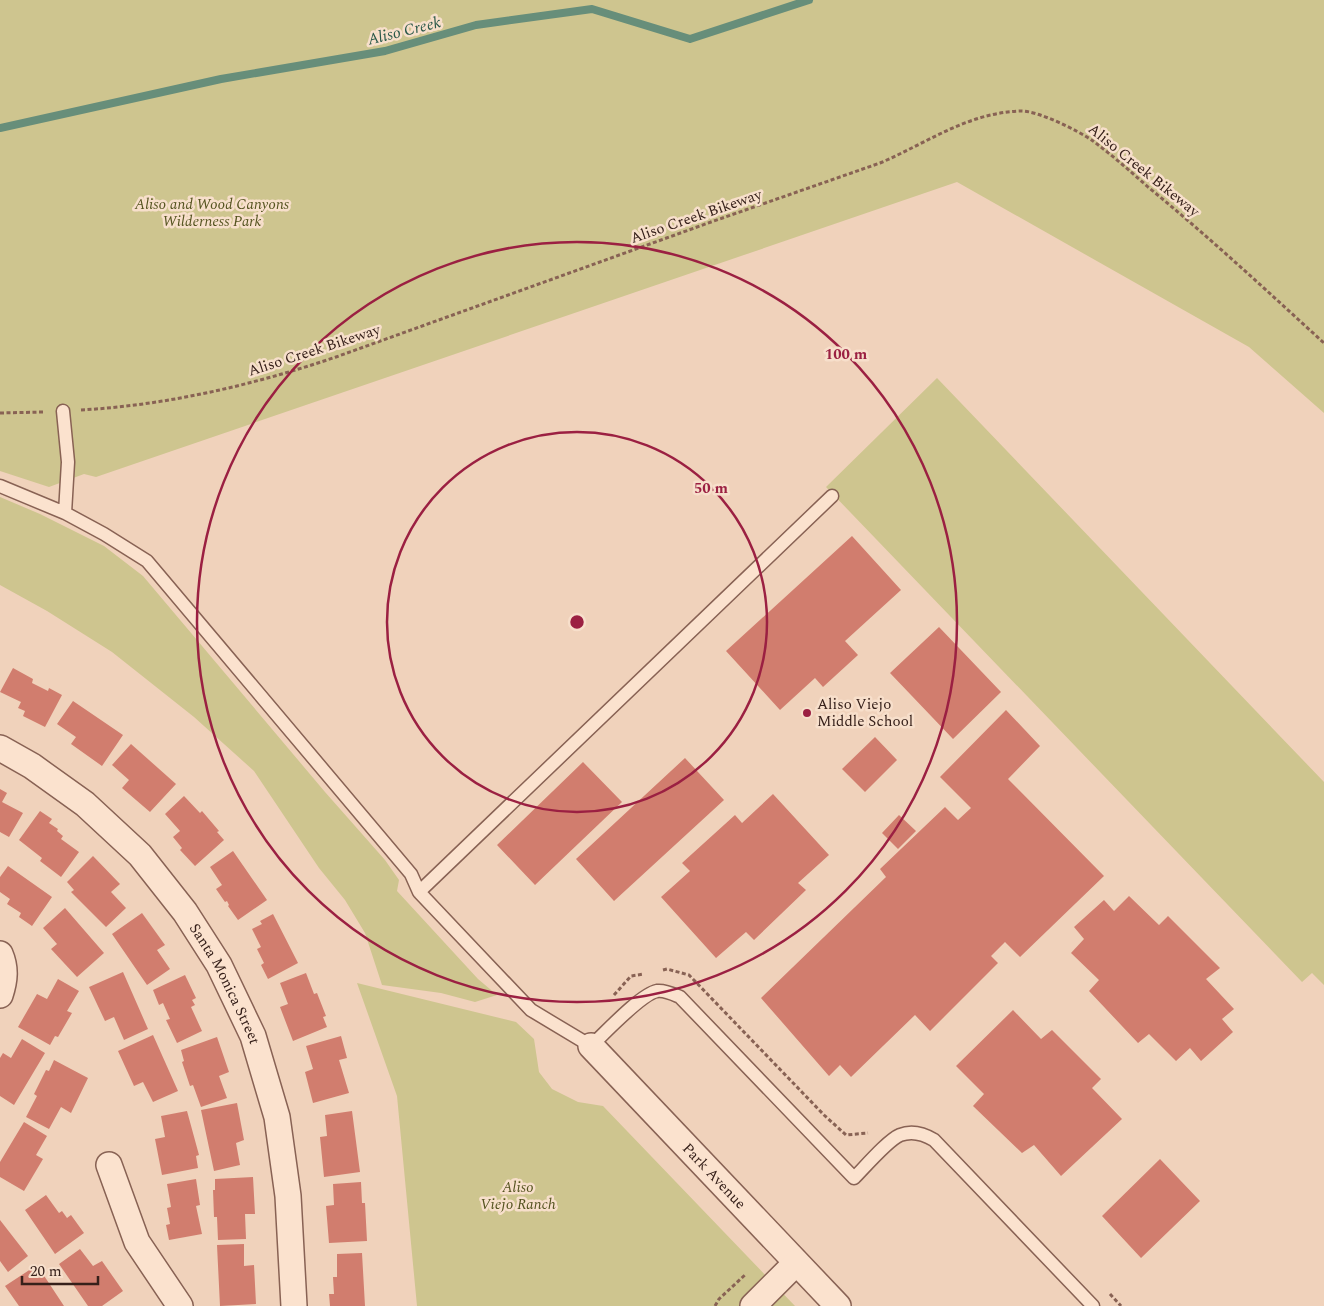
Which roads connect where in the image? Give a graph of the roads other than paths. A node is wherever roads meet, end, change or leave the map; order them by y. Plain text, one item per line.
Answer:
1 (62, 411) road end
2 (0, 486) edge
3 (832, 496) dead end
4 (65, 513) junction
5 (0, 748) edge
6 (419, 892) junction
7 (0, 954) edge
8 (2, 987) edge
9 (591, 1046) junction
10 (109, 1165) dead end
11 (796, 1263) junction
12 (180, 1306) edge
13 (294, 1306) edge
14 (753, 1306) edge
15 (838, 1306) edge
16 (1093, 1306) edge

1 - 4 lane
2 - 4 lane
3 - 6 lane
4 - 6 lane
5 - 13 street, Santa Monica Street
6 - 9 lane
7 - 8 street
9 - 11 street, Park Avenue
9 - 16 lane
10 - 12 street
11 - 14 street
11 - 15 street, Park Avenue

